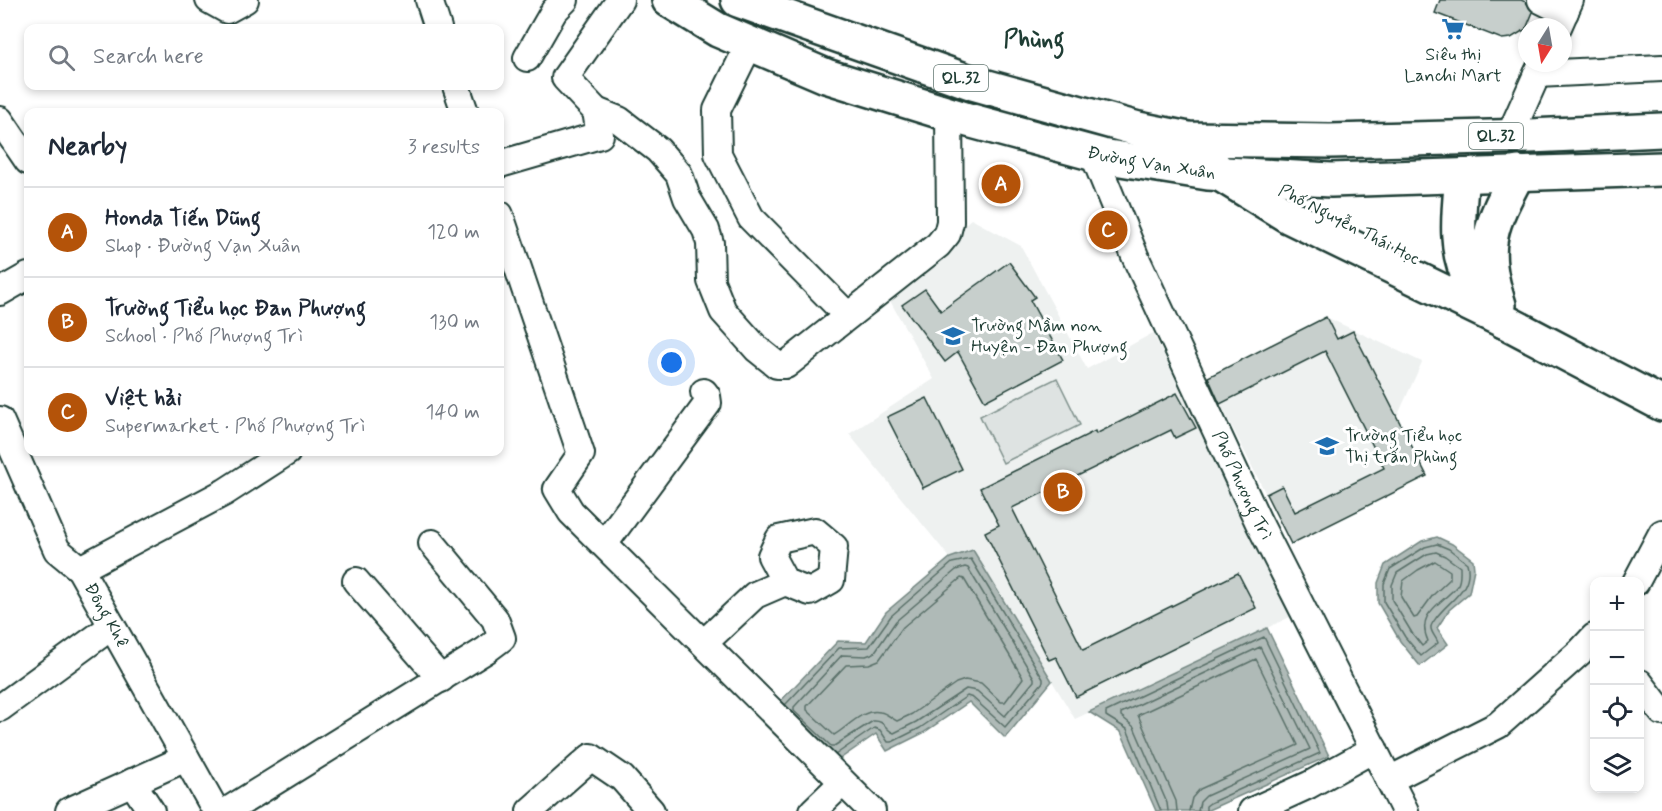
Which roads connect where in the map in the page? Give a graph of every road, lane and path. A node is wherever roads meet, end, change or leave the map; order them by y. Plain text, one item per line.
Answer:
1 (209, 0) edge
2 (245, 0) edge
3 (429, 0) edge
4 (565, 0) edge
5 (620, 0) edge
6 (669, 0) edge
7 (738, 0) edge
8 (1541, 0) edge
9 (1564, 13) edge
10 (437, 24) edge
11 (750, 44) junction
12 (527, 58) dead end
13 (1662, 68) edge
14 (1572, 69) edge
15 (1538, 72) edge
16 (457, 90) edge
17 (464, 108) edge
18 (596, 111) junction
19 (949, 114) junction
20 (0, 120) edge
21 (1662, 130) edge
22 (1509, 137) junction
23 (1188, 138) junction
24 (1254, 140) junction
25 (1093, 153) junction
26 (24, 155) edge
27 (504, 163) edge
28 (1662, 170) edge
29 (1518, 173) junction
30 (1220, 174) junction
31 (1462, 176) junction
32 (1260, 190) junction
33 (504, 227) edge
34 (24, 278) edge
35 (2, 291) edge
36 (841, 309) dead end
37 (1504, 321) junction
38 (704, 392) dead end
39 (1662, 404) edge
40 (0, 420) edge
41 (281, 456) edge
42 (7, 457) edge
43 (1662, 533) edge
44 (432, 543) dead end
45 (604, 544) junction
46 (80, 570) junction
47 (1639, 577) edge
48 (356, 581) dead end
49 (785, 582) dead end
50 (112, 626) junction
51 (1590, 641) edge
52 (704, 642) junction
53 (441, 679) junction
54 (1642, 685) edge
55 (0, 708) edge
56 (1662, 712) edge
57 (1374, 749) junction
58 (186, 758) junction
59 (1389, 780) junction
60 (132, 782) junction
61 (842, 783) junction
62 (69, 811) edge
63 (151, 811) edge
64 (216, 811) edge
65 (227, 811) edge
66 (530, 811) edge
67 (651, 811) edge
68 (813, 811) edge
69 (872, 811) edge
70 (1252, 811) edge
71 (1405, 811) edge

1 - 2 street
3 - 10 street
4 - 12 street
5 - 18 street
6 - 11 main road, Đường Vạn Xuân / QL.32
7 - 23 main road, Đường Vạn Xuân / QL.32
8 - 9 street
11 - 19 main road, Đường Vạn Xuân / QL.32
11 - 36 street
13 - 14 street
15 - 22 street
16 - 17 street
18 - 19 street
18 - 27 street
19 - 25 main road, Đường Vạn Xuân / QL.32
20 - 26 street
21 - 22 main road, Đường Vạn Xuân / QL.32
22 - 24 main road, Đường Vạn Xuân / QL.32
23 - 24 main road, Đường Vạn Xuân / QL.32
23 - 30 main road
23 - 32 main road, Phố Nguyễn Thái Học / QL.32
24 - 32 main road
25 - 30 main road, Đường Vạn Xuân / QL.32
25 - 57 street, Phố Phượng Trì
28 - 29 main road, Đường Vạn Xuân / QL.32
29 - 31 main road, Đường Vạn Xuân / QL.32
29 - 37 main road
30 - 32 main road, Đường Vạn Xuân / QL.32
31 - 32 main road, Đường Vạn Xuân / QL.32
31 - 37 main road
32 - 37 main road, Phố Nguyễn Thái Học / QL.32
33 - 45 street
34 - 35 street
37 - 39 main road, Phố Nguyễn Thái Học / QL.32
38 - 45 street
40 - 42 street, Đông Khê
41 - 46 street
42 - 46 street, Đông Khê
43 - 47 street
44 - 53 street
45 - 52 street
46 - 50 street, Đông Khê
48 - 53 street
49 - 52 street
50 - 55 street
50 - 58 street, Đông Khê
51 - 59 street
52 - 61 street
53 - 65 street
54 - 56 street
57 - 59 street, Phố Phượng Trì
57 - 70 street
58 - 60 street
58 - 64 street, Đông Khê
59 - 71 street, Phố Phượng Trì
60 - 62 street
60 - 63 street
61 - 68 street
61 - 69 street
66 - 67 street

